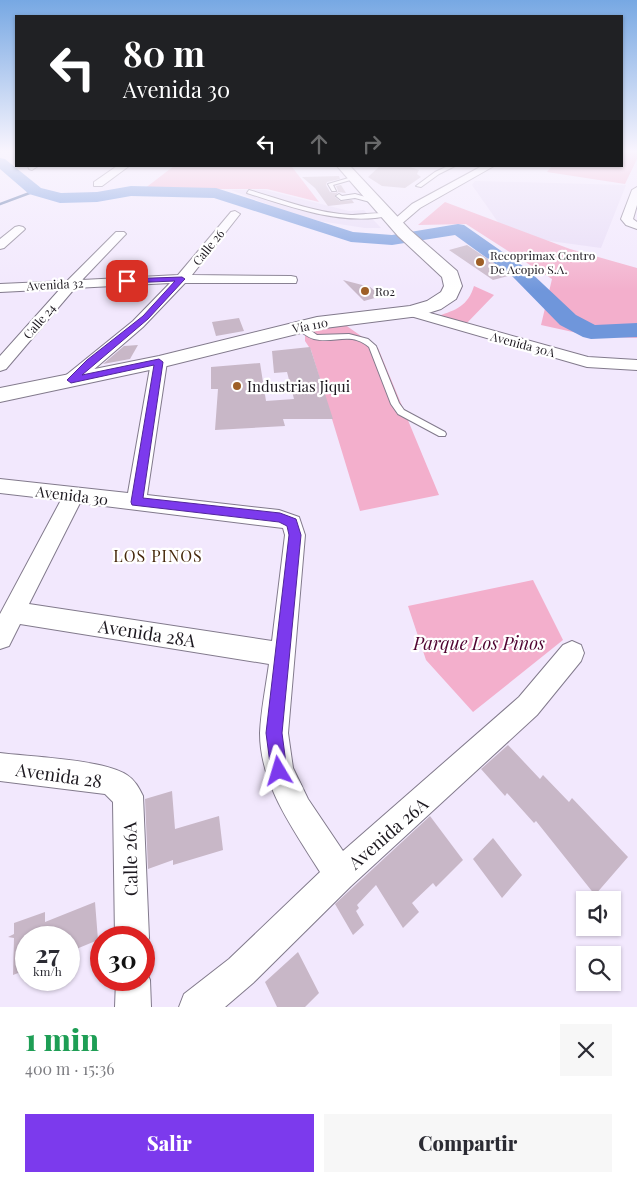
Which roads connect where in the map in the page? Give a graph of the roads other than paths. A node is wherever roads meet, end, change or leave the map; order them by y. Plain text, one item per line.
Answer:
1 (266, 197) edge
2 (359, 197) edge
3 (370, 197) edge
4 (432, 197) edge
5 (635, 197) edge
6 (374, 201) junction
7 (235, 214) dead end
8 (633, 225) edge
9 (19, 229) dead end
10 (400, 229) junction
11 (120, 234) dead end
12 (0, 245) edge
13 (182, 279) junction
14 (291, 280) dead end
15 (72, 283) junction
16 (0, 288) edge
17 (412, 312) junction
18 (300, 327) junction
19 (159, 362) junction
20 (637, 365) edge
21 (0, 366) edge
22 (71, 380) junction
23 (0, 395) edge
24 (442, 434) dead end
25 (0, 486) edge
26 (74, 496) junction
27 (136, 502) junction
28 (13, 612) junction
29 (0, 638) edge
30 (572, 653) dead end
31 (282, 654) junction
32 (0, 767) edge
33 (117, 785) joint
34 (340, 875) junction
35 (132, 926) edge
36 (133, 991) edge
37 (133, 1007) edge
38 (197, 1007) edge

1 - 10 lane
2 - 6 lane
3 - 6 main road, Vía 110
4 - 10 street
5 - 8 street
6 - 10 main road, Vía 110
7 - 13 street, Calle 26
9 - 12 street
10 - 17 main road, Vía 110
11 - 15 street, Calle 24
13 - 14 street, Avenida 32
13 - 15 street, Avenida 32
13 - 22 street, Calle 26
15 - 16 street, Avenida 32
15 - 21 street, Calle 24
17 - 18 main road, Vía 110
17 - 20 street, Avenida 30A
18 - 19 main road, Vía 110
18 - 24 lane
19 - 22 main road, Vía 110
19 - 27 street
22 - 23 main road, Vía 110
25 - 26 street, Avenida 30
26 - 27 street, Avenida 30
26 - 28 street
27 - 31 street, Avenida 30
28 - 29 street
28 - 31 street, Avenida 28A
30 - 34 street, Avenida 26A
31 - 34 street
32 - 33 street, Avenida 28
33 - 35 street, Calle 26A
34 - 38 street, Avenida 26A
36 - 37 street

